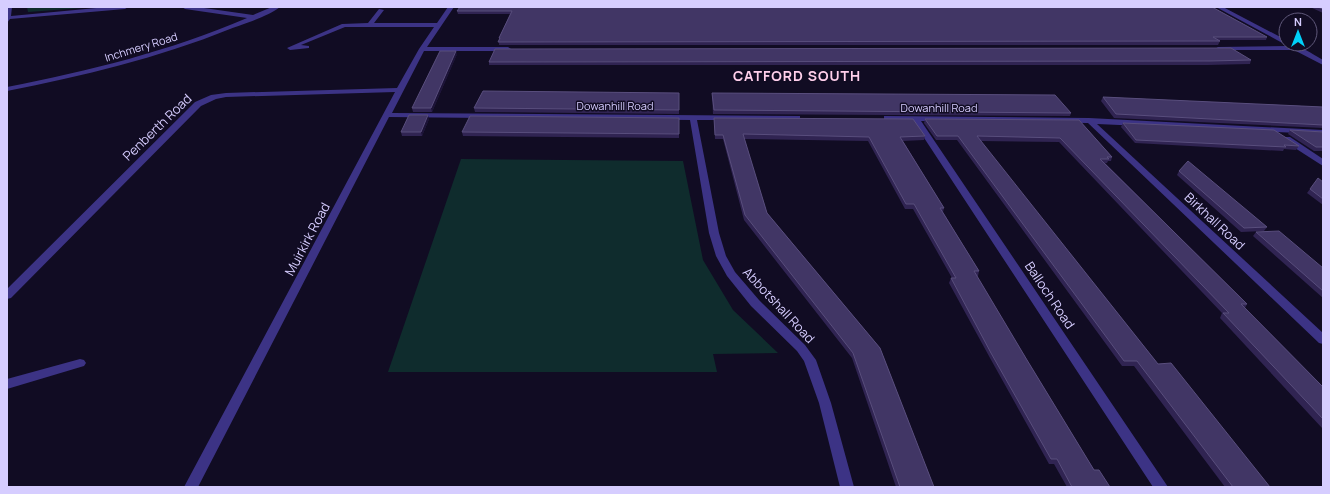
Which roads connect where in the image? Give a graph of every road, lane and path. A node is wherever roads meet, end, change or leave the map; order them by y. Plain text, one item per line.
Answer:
1 (9, 7) edge
2 (125, 7) edge
3 (185, 7) edge
4 (277, 7) edge
5 (451, 7) edge
6 (1219, 7) edge
7 (381, 10) dead end
8 (255, 17) junction
9 (7, 19) edge
10 (370, 25) junction
11 (439, 25) junction
12 (1278, 38) edge
13 (308, 47) dead end
14 (1278, 48) edge
15 (422, 49) junction
16 (512, 49) edge
17 (1214, 49) edge
18 (1304, 52) edge
19 (1323, 62) edge
20 (7, 89) edge
21 (400, 90) junction
22 (387, 115) junction
23 (693, 117) junction
24 (805, 118) edge
25 (879, 118) edge
26 (915, 118) junction
27 (1089, 120) junction
28 (1274, 130) junction
29 (1323, 132) edge
30 (1323, 163) edge
31 (7, 295) edge
32 (1323, 340) edge
33 (80, 363) dead end
34 (7, 384) edge
35 (191, 487) edge
36 (847, 487) edge
37 (1161, 487) edge

1 - 9 street
2 - 9 street
3 - 8 street
4 - 8 street, Inchmery Road
5 - 11 street, Muirkirk Road
6 - 12 street
7 - 10 street
8 - 20 street, Inchmery Road
10 - 11 street
10 - 13 street
11 - 15 street, Muirkirk Road
14 - 17 street
15 - 16 street
15 - 21 street, Muirkirk Road
18 - 19 street
21 - 22 street, Muirkirk Road
21 - 31 street, Penberth Road
22 - 23 street, Dowanhill Road
22 - 35 street, Muirkirk Road
23 - 24 street, Dowanhill Road
23 - 36 street, Abbotshall Road
25 - 26 street, Dowanhill Road
26 - 27 street, Dowanhill Road
26 - 37 street, Balloch Road
27 - 28 street, Dowanhill Road
27 - 32 street, Birkhall Road
28 - 29 street, Dowanhill Road
28 - 30 street
33 - 34 street

